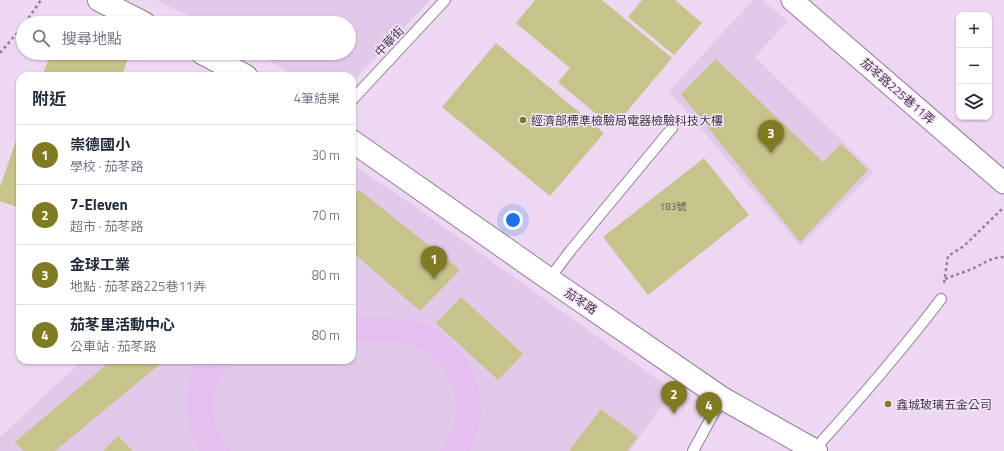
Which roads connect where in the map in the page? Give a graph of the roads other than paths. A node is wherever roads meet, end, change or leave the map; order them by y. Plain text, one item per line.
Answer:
1 (99, 0) edge
2 (445, 0) edge
3 (792, 0) edge
4 (130, 16) edge
5 (215, 60) edge
6 (238, 72) edge
7 (356, 96) edge
8 (672, 128) dead end
9 (356, 144) edge
10 (1004, 182) edge
11 (549, 279) junction
12 (941, 299) road end
13 (722, 398) junction
14 (815, 450) edge
15 (693, 451) edge

1 - 4 street
2 - 7 lane, 中華街
3 - 10 street, 茄苳路225巷11弄
5 - 6 street
8 - 11 lane
9 - 11 street, 茄苳路
11 - 13 street, 茄苳路
12 - 14 lane
13 - 14 street, 茄苳路
13 - 15 lane

